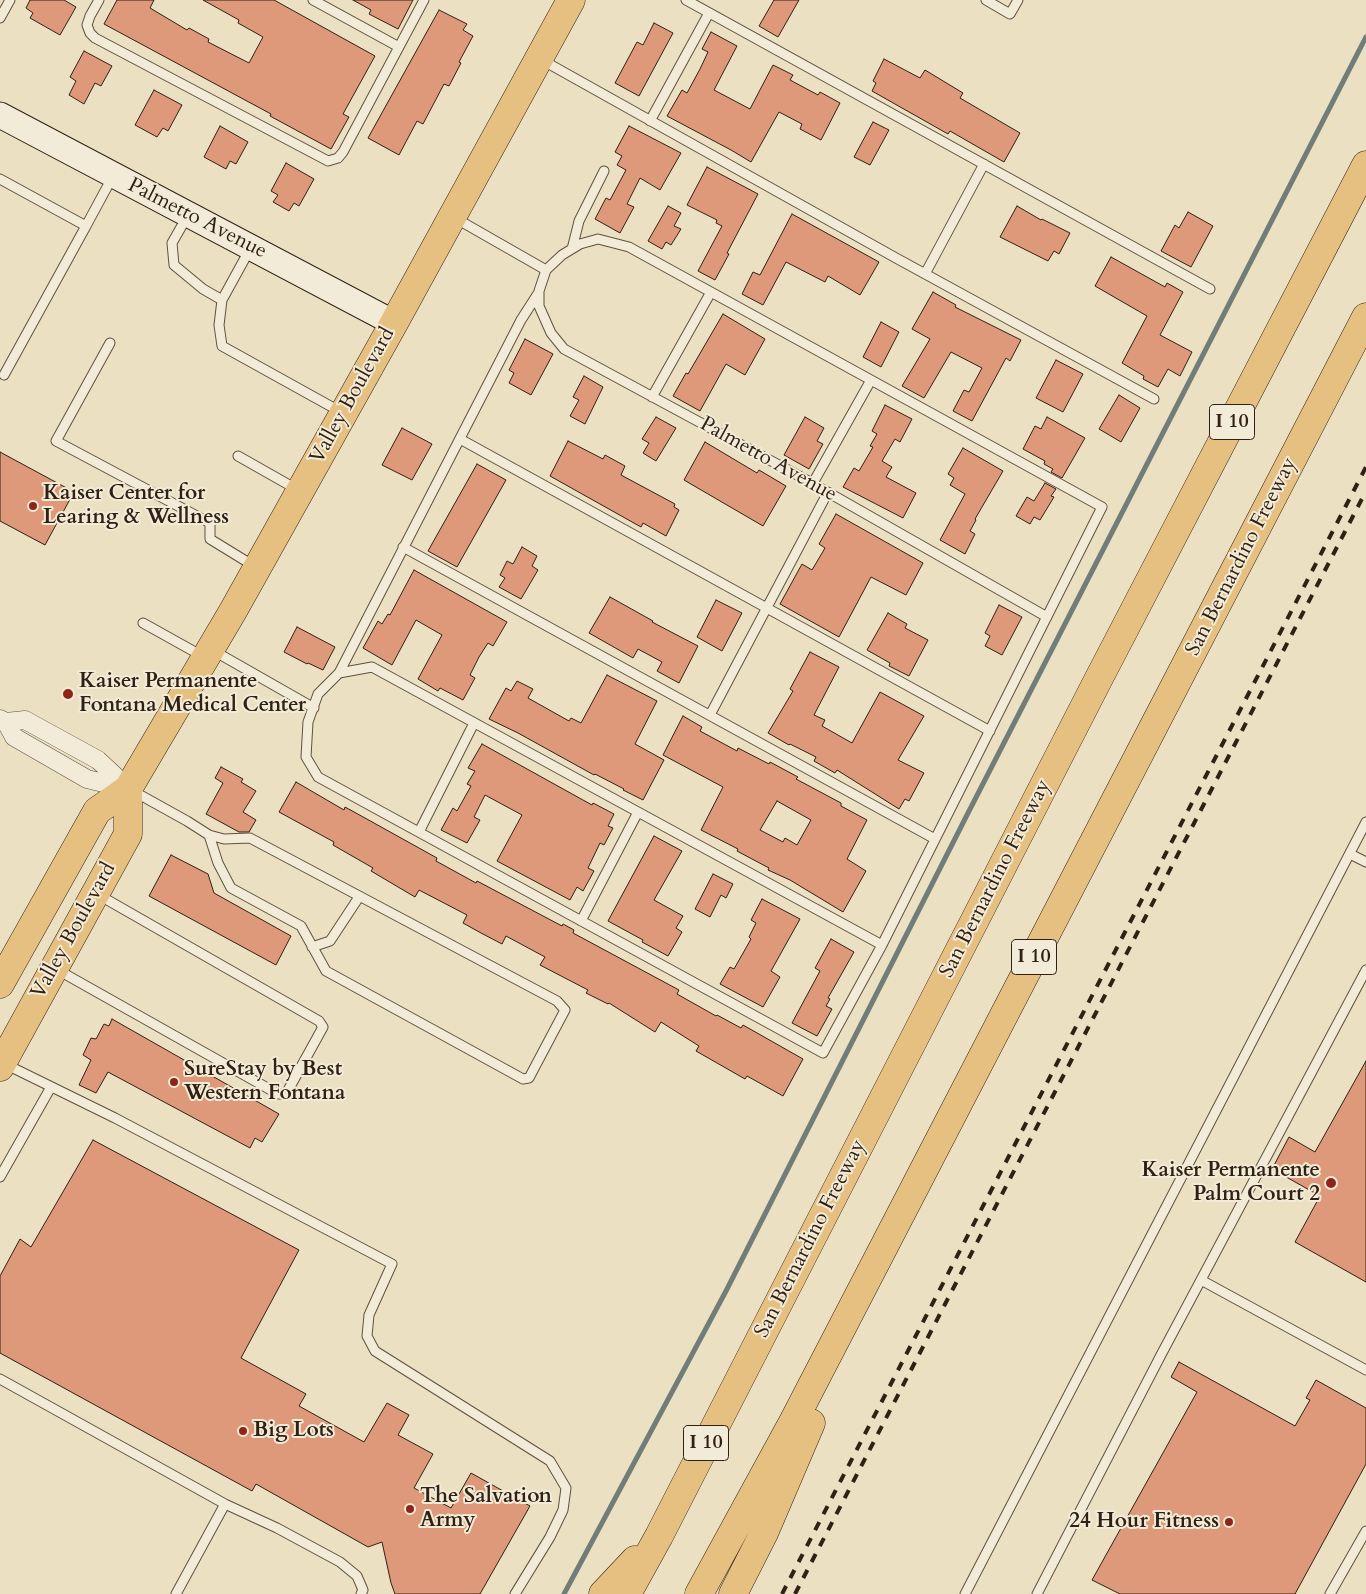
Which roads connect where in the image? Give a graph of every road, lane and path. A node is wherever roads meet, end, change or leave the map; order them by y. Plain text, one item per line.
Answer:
1 (10, 0) edge
2 (99, 0) edge
3 (313, 0) edge
4 (424, 0) edge
5 (571, 0) edge
6 (686, 0) edge
7 (986, 0) edge
8 (1018, 0) edge
9 (709, 13) junction
10 (0, 18) edge
11 (399, 47) junction
12 (539, 58) junction
13 (0, 116) edge
14 (650, 121) junction
15 (984, 164) junction
16 (1366, 165) edge
17 (604, 171) dead end
18 (113, 176) junction
19 (0, 179) edge
20 (188, 214) junction
21 (452, 216) junction
22 (86, 226) junction
23 (251, 246) junction
24 (572, 249) junction
25 (546, 270) junction
26 (925, 274) junction
27 (1210, 289) dead end
28 (539, 291) junction
29 (710, 292) junction
30 (222, 300) junction
31 (1366, 317) edge
32 (394, 323) junction
33 (110, 343) dead end
34 (4, 375) dead end
35 (871, 380) junction
36 (652, 397) junction
37 (1154, 399) dead end
38 (343, 413) junction
39 (460, 439) junction
40 (238, 456) dead end
41 (812, 483) junction
42 (300, 491) junction
43 (828, 492) junction
44 (404, 547) junction
45 (257, 568) junction
46 (767, 608) junction
47 (1047, 618) junction
48 (143, 623) dead end
49 (208, 653) junction
50 (339, 672) junction
51 (314, 708) junction
52 (710, 715) junction
53 (3, 720) edge
54 (474, 723) junction
55 (990, 731) junction
56 (128, 789) junction
57 (638, 812) junction
58 (1366, 822) edge
59 (419, 832) junction
60 (208, 835) junction
61 (935, 839) junction
62 (1350, 854) junction
63 (1366, 862) edge
64 (95, 893) junction
65 (358, 897) junction
66 (581, 920) junction
67 (882, 945) junction
68 (312, 948) junction
69 (54, 968) junction
70 (1366, 970) edge
71 (0, 984) edge
72 (1, 1065) edge
73 (51, 1087) junction
74 (0, 1177) edge
75 (890, 1235) junction
76 (1201, 1280) junction
77 (1366, 1370) edge
78 (1, 1381) edge
79 (225, 1504) junction
80 (1366, 1531) edge
81 (659, 1536) junction
82 (176, 1594) edge
83 (361, 1594) edge
84 (515, 1594) edge
85 (602, 1594) edge
86 (627, 1594) edge
87 (699, 1594) edge
88 (732, 1594) edge
89 (966, 1594) edge
90 (1037, 1594) edge
91 (1330, 1594) edge

1 - 10 lane
2 - 11 lane
3 - 11 lane
4 - 11 lane
5 - 12 main road, Valley Boulevard
6 - 9 lane
7 - 8 lane
9 - 14 lane
9 - 15 lane
12 - 14 lane
12 - 21 main road, Valley Boulevard
13 - 18 street, Palmetto Avenue
14 - 26 lane
15 - 26 lane
15 - 27 lane
16 - 81 main road, San Bernardino Freeway / I 10
17 - 24 lane
18 - 20 street, Palmetto Avenue
18 - 22 lane
19 - 22 lane
20 - 23 street, Palmetto Avenue
20 - 30 lane
21 - 25 lane
21 - 32 main road, Valley Boulevard
22 - 34 lane
23 - 30 lane
23 - 32 street, Palmetto Avenue
24 - 25 lane
24 - 29 lane
25 - 28 lane, Palmetto Avenue
26 - 37 lane
28 - 36 lane, Palmetto Avenue
28 - 39 lane
29 - 35 lane
29 - 36 lane
30 - 38 lane
31 - 75 main road, San Bernardino Freeway / I 10
32 - 38 main road, Valley Boulevard
33 - 45 lane
35 - 41 lane
35 - 47 lane
36 - 41 lane, Palmetto Avenue
38 - 42 main road, Valley Boulevard
39 - 44 lane
39 - 46 lane
40 - 42 lane
41 - 43 lane, Palmetto Avenue
42 - 45 main road, Valley Boulevard
43 - 46 lane
43 - 47 lane, Palmetto Avenue
44 - 50 lane
44 - 52 lane
45 - 49 main road, Valley Boulevard
46 - 52 lane
46 - 55 lane
47 - 55 lane
48 - 49 lane
49 - 51 lane
49 - 56 main road, Valley Boulevard
50 - 51 lane
50 - 54 lane
51 - 59 lane
52 - 61 lane
53 - 56 street
54 - 57 lane
54 - 59 lane
55 - 61 lane
56 - 60 lane
56 - 64 main road, Valley Boulevard
56 - 71 main road, Valley Boulevard
57 - 66 lane
57 - 67 lane
58 - 62 lane
59 - 66 lane
60 - 65 lane
60 - 68 lane
61 - 67 lane
62 - 63 lane
62 - 89 lane
64 - 69 main road, Valley Boulevard
64 - 69 lane
65 - 68 lane
65 - 68 lane
66 - 67 lane
69 - 72 main road, Valley Boulevard
70 - 76 lane
72 - 73 lane
73 - 74 lane
73 - 84 lane
75 - 87 main road, San Bernardino Freeway / I 10
75 - 88 main road
76 - 77 lane
76 - 90 lane
78 - 79 lane
79 - 82 lane
79 - 83 lane
80 - 91 lane
81 - 85 main road
81 - 86 main road, San Bernardino Freeway / I 10

